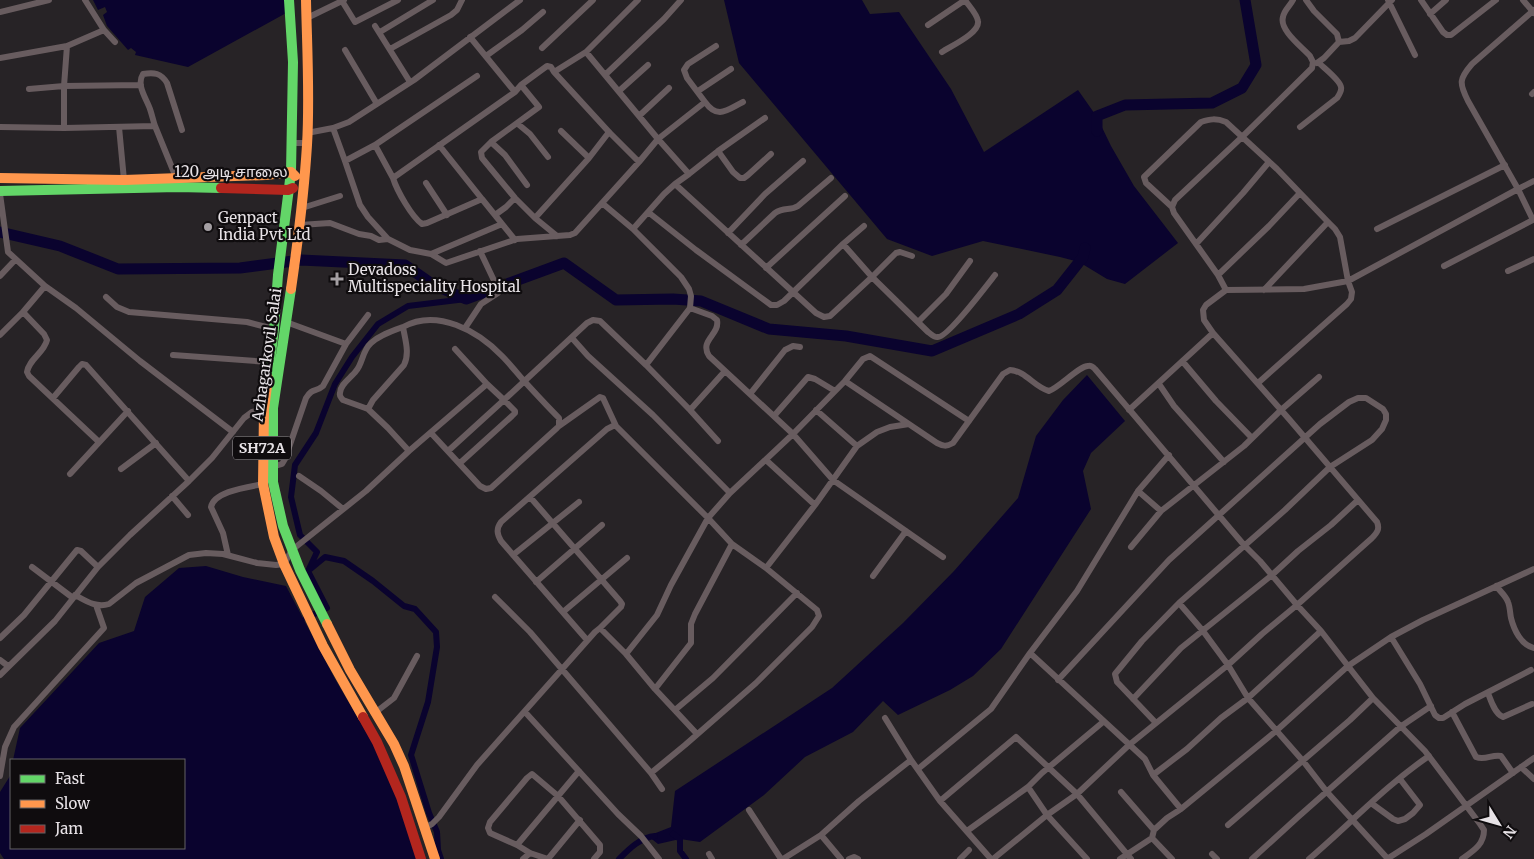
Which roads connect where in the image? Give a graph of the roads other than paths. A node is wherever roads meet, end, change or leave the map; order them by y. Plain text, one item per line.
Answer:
1 (46, 0) edge
2 (85, 0) edge
3 (289, 0) edge
4 (306, 0) edge
5 (343, 0) edge
6 (398, 0) edge
7 (433, 0) edge
8 (462, 0) edge
9 (520, 0) edge
10 (593, 0) edge
11 (638, 0) edge
12 (681, 0) edge
13 (965, 0) edge
14 (1293, 0) edge
15 (1306, 0) edge
16 (1421, 0) edge
17 (1446, 0) edge
18 (1496, 0) edge
19 (1523, 0) edge
20 (1390, 1) edge
21 (1534, 11) edge
22 (0, 12) edge
23 (543, 12) dead end
24 (1430, 14) junction
25 (307, 18) junction
26 (928, 25) dead end
27 (104, 30) junction
28 (470, 37) junction
29 (115, 42) dead end
30 (1339, 42) junction
31 (67, 46) junction
32 (716, 46) dead end
33 (542, 48) dead end
34 (390, 49) junction
35 (345, 50) dead end
36 (586, 52) junction
37 (942, 52) dead end
38 (486, 56) junction
39 (1414, 56) dead end
40 (0, 58) edge
41 (1316, 63) junction
42 (648, 65) dead end
43 (730, 69) dead end
44 (554, 72) junction
45 (605, 75) junction
46 (477, 76) dead end
47 (410, 82) junction
48 (521, 85) junction
49 (64, 86) junction
50 (141, 86) junction
51 (669, 88) dead end
52 (29, 89) dead end
53 (698, 91) junction
54 (515, 92) junction
55 (619, 92) junction
56 (705, 102) junction
57 (743, 102) dead end
58 (377, 104) junction
59 (639, 116) junction
60 (765, 118) dead end
61 (518, 124) junction
62 (155, 126) junction
63 (0, 127) edge
64 (119, 127) junction
65 (1300, 127) dead end
66 (64, 128) junction
67 (334, 128) junction
68 (182, 130) dead end
69 (561, 131) dead end
70 (609, 132) junction
71 (307, 138) junction
72 (1242, 138) junction
73 (658, 139) junction
74 (491, 142) junction
75 (292, 143) junction
76 (375, 146) junction
77 (439, 146) junction
78 (718, 151) junction
79 (771, 154) dead end
80 (548, 157) dead end
81 (589, 158) junction
82 (344, 161) junction
83 (803, 161) dead end
84 (640, 162) junction
85 (1269, 162) junction
86 (1505, 165) junction
87 (291, 172) junction
88 (689, 174) junction
89 (0, 178) edge
90 (393, 178) junction
91 (831, 178) dead end
92 (124, 180) junction
93 (1534, 180) edge
94 (303, 182) junction
95 (177, 183) junction
96 (426, 183) dead end
97 (675, 184) junction
98 (527, 186) dead end
99 (1518, 189) junction
100 (288, 190) junction
101 (0, 192) edge
102 (1300, 193) junction
103 (340, 196) dead end
104 (845, 196) dead end
105 (514, 198) junction
106 (482, 199) junction
107 (602, 203) junction
108 (1172, 207) junction
109 (302, 208) junction
110 (648, 212) junction
111 (447, 215) junction
112 (494, 215) junction
113 (535, 218) junction
114 (1534, 221) edge
115 (1328, 222) junction
116 (502, 224) junction
117 (864, 226) dead end
118 (299, 229) junction
119 (633, 229) junction
120 (1377, 229) dead end
121 (728, 233) junction
122 (557, 236) junction
123 (388, 239) junction
124 (515, 240) junction
125 (741, 244) junction
126 (844, 244) junction
127 (1196, 244) junction
128 (5, 251) edge
129 (480, 251) junction
130 (431, 254) junction
131 (912, 256) dead end
132 (1534, 259) edge
133 (15, 260) junction
134 (970, 261) dead end
135 (1444, 266) dead end
136 (766, 268) junction
137 (1508, 271) dead end
138 (995, 275) dead end
139 (1218, 275) junction
140 (0, 276) edge
141 (872, 277) junction
142 (1348, 281) junction
143 (45, 286) junction
144 (1226, 290) junction
145 (1264, 290) junction
146 (793, 292) junction
147 (106, 297) dead end
148 (690, 307) junction
149 (23, 312) junction
150 (368, 314) dead end
151 (286, 322) junction
152 (918, 322) junction
153 (403, 327) junction
154 (465, 328) junction
155 (274, 329) junction
156 (1213, 333) junction
157 (0, 335) edge
158 (572, 338) junction
159 (346, 344) junction
160 (800, 347) dead end
161 (455, 349) dead end
162 (173, 355) dead end
163 (270, 362) junction
164 (1183, 362) junction
165 (646, 365) junction
166 (725, 370) junction
167 (1319, 377) dead end
168 (524, 381) junction
169 (845, 381) junction
170 (1258, 383) junction
171 (487, 384) junction
172 (1159, 384) junction
173 (835, 391) junction
174 (750, 394) junction
175 (53, 398) junction
176 (504, 400) junction
177 (268, 409) junction
178 (368, 409) junction
179 (690, 410) junction
180 (816, 410) junction
181 (1129, 410) junction
182 (1281, 410) junction
183 (128, 411) junction
184 (774, 416) junction
185 (969, 421) junction
186 (909, 424) junction
187 (559, 426) junction
188 (616, 426) junction
189 (233, 432) junction
190 (431, 433) junction
191 (792, 434) junction
192 (1305, 437) junction
193 (1252, 438) junction
194 (718, 441) dead end
195 (99, 442) junction
196 (156, 443) junction
197 (857, 446) junction
198 (409, 451) junction
199 (448, 451) junction
200 (1169, 455) junction
201 (766, 460) junction
202 (1224, 462) junction
203 (460, 463) junction
204 (272, 467) junction
205 (1330, 467) junction
206 (121, 469) dead end
207 (70, 474) dead end
208 (299, 476) dead end
209 (833, 480) junction
210 (189, 481) junction
211 (263, 484) junction
212 (1195, 486) junction
213 (1138, 491) junction
214 (730, 494) junction
215 (172, 496) junction
216 (530, 497) junction
217 (1358, 500) junction
218 (579, 502) dead end
219 (815, 505) junction
220 (344, 508) junction
221 (1161, 511) junction
222 (188, 515) dead end
223 (1220, 515) junction
224 (708, 518) junction
225 (553, 524) junction
226 (602, 525) dead end
227 (906, 531) junction
228 (732, 544) junction
229 (1244, 545) junction
230 (296, 547) junction
231 (1131, 547) dead end
232 (574, 549) junction
233 (228, 555) junction
234 (513, 555) junction
235 (943, 557) dead end
236 (626, 558) dead end
237 (284, 564) junction
238 (32, 567) dead end
239 (98, 567) junction
240 (766, 568) junction
241 (1534, 569) edge
242 (1272, 575) junction
243 (873, 576) dead end
244 (602, 580) junction
245 (51, 582) junction
246 (536, 582) junction
247 (1496, 586) junction
248 (796, 593) junction
249 (74, 596) junction
250 (496, 597) dead end
251 (1179, 603) junction
252 (96, 605) junction
253 (1297, 605) junction
254 (563, 612) junction
255 (600, 628) junction
256 (1203, 631) junction
257 (1321, 631) junction
258 (1391, 637) junction
259 (0, 638) edge
260 (587, 640) junction
261 (1534, 648) edge
262 (1030, 653) junction
263 (626, 654) junction
264 (417, 656) dead end
265 (0, 660) edge
266 (8, 666) junction
267 (1228, 666) junction
268 (1348, 666) junction
269 (562, 669) junction
270 (1531, 670) dead end
271 (0, 675) edge
272 (1058, 680) junction
273 (655, 688) junction
274 (1488, 693) junction
275 (1248, 698) junction
276 (1373, 698) junction
277 (1133, 699) junction
278 (1532, 704) dead end
279 (1431, 706) junction
280 (675, 710) junction
281 (376, 712) junction
282 (525, 712) junction
283 (1452, 712) junction
284 (885, 718) dead end
285 (1103, 722) junction
286 (1156, 723) junction
287 (1400, 727) junction
288 (1276, 731) junction
289 (697, 734) junction
290 (1129, 746) junction
291 (1428, 756) junction
292 (1534, 758) edge
293 (912, 760) junction
294 (1303, 761) junction
295 (1049, 767) junction
296 (1521, 767) junction
297 (918, 769) junction
298 (579, 771) junction
299 (651, 773) junction
300 (1512, 773) junction
301 (1153, 775) junction
302 (0, 776) edge
303 (1400, 779) junction
304 (1534, 779) edge
305 (1028, 788) junction
306 (662, 789) dead end
307 (1120, 792) dead end
308 (1327, 792) junction
309 (1077, 794) junction
310 (558, 796) junction
311 (940, 801) junction
312 (1371, 803) junction
313 (1466, 804) junction
314 (1181, 809) junction
315 (749, 810) dead end
316 (1047, 815) junction
317 (580, 820) junction
318 (1352, 820) junction
319 (1228, 825) dead end
320 (428, 826) junction
321 (1154, 830) junction
322 (967, 831) junction
323 (820, 835) junction
324 (1152, 838) junction
325 (517, 845) junction
326 (969, 850) dead end
327 (530, 853) junction
328 (1129, 857) edge
329 (656, 858) edge
330 (420, 859) edge
331 (435, 859) edge
332 (523, 859) edge
333 (548, 859) edge
334 (594, 859) edge
335 (782, 859) edge
336 (841, 859) edge
337 (849, 859) edge
338 (858, 859) edge
339 (960, 859) edge
340 (992, 859) edge
341 (1087, 859) edge
342 (1120, 859) edge
343 (1172, 859) edge
344 (1252, 859) edge
345 (1309, 859) edge
346 (1388, 859) edge
347 (1462, 859) edge

1 - 22 street
2 - 27 street
3 - 75 main road, Azhagarkovil Salai / SH72A
4 - 25 main road, Azhagarkovil Salai / SH72A
5 - 6 street
5 - 25 street
7 - 34 street
8 - 34 street
9 - 28 street
10 - 33 street
11 - 36 street
12 - 45 street
13 - 26 street
13 - 37 street
14 - 41 street
15 - 30 street
16 - 24 street
17 - 24 street
18 - 24 street
19 - 21 street
20 - 30 street
20 - 39 street
21 - 86 street
23 - 38 street
25 - 71 main road, Azhagarkovil Salai / SH72A
27 - 29 street
27 - 31 street
28 - 38 street
28 - 47 street
30 - 41 street
31 - 40 street
31 - 49 street
32 - 53 street
34 - 47 street
35 - 58 street
36 - 44 street
36 - 45 street
38 - 54 street
41 - 65 street
41 - 72 street
42 - 55 street
43 - 53 street
44 - 48 street
44 - 70 street
45 - 55 street
46 - 76 street
47 - 58 street
48 - 54 street
48 - 61 street
49 - 50 street
49 - 52 street
49 - 66 street
50 - 62 street
50 - 68 street
51 - 59 street
53 - 56 street
54 - 77 street
55 - 59 street
56 - 57 street
56 - 73 street
58 - 67 street
59 - 73 street
60 - 78 street
61 - 74 street
61 - 80 street
62 - 64 street
62 - 95 street
63 - 66 street
64 - 66 street
64 - 92 street
67 - 71 street
67 - 82 street
69 - 81 street
70 - 81 street
70 - 84 street
71 - 75 street
71 - 94 main road, Azhagarkovil Salai / SH72A
72 - 85 street
72 - 108 street
72 - 108 street
73 - 84 street
73 - 88 street
74 - 98 street
74 - 105 street
75 - 87 main road, Azhagarkovil Salai / SH72A
76 - 82 street
76 - 90 street
77 - 90 street
77 - 106 street
78 - 79 street
78 - 88 street
81 - 113 street
82 - 123 street
83 - 121 street
84 - 107 street
85 - 102 street
85 - 127 street
86 - 99 street
86 - 120 street
87 - 94 main road, 120 அடி சாலை
87 - 95 main road, 120 அடி சாலை
87 - 100 main road, Azhagarkovil Salai / SH72A
88 - 97 street
89 - 92 main road, 120 அடி சாலை
90 - 111 street
91 - 125 street
92 - 95 main road, 120 அடி சாலை
93 - 99 street
94 - 100 main road, 120 அடி சாலை
94 - 109 main road, Azhagarkovil Salai / SH72A
95 - 100 main road, 120 அடி சாலை
95 - 101 main road, 120 அடி சாலை
96 - 111 street
97 - 110 street
97 - 121 street
99 - 114 street
99 - 142 street
100 - 155 main road, Azhagarkovil Salai / SH72A
101 - 128 street
102 - 115 street
102 - 139 street
103 - 109 street
104 - 136 street
105 - 112 street
105 - 113 street
106 - 111 street
106 - 112 street
107 - 119 street
107 - 122 street
108 - 127 street
109 - 118 main road, Azhagarkovil Salai / SH72A
110 - 119 street
110 - 146 street
112 - 116 street
113 - 122 street
114 - 135 street
115 - 142 street
115 - 145 street
116 - 124 street
116 - 130 street
117 - 126 street
118 - 123 street
118 - 151 main road, Azhagarkovil Salai / SH72A
119 - 148 street
121 - 125 street
122 - 124 street
123 - 130 street
124 - 129 street
125 - 136 street
126 - 141 street
126 - 146 street
127 - 139 street
128 - 133 street
129 - 130 street
129 - 154 street
131 - 141 street
132 - 137 street
133 - 140 street
133 - 143 street
134 - 152 street
136 - 146 street
138 - 152 street
139 - 144 street
141 - 146 street
141 - 152 street
142 - 145 street
142 - 170 street
143 - 149 street
143 - 189 street
144 - 145 street
144 - 156 street
147 - 155 street
148 - 165 street
148 - 166 street
149 - 157 street
149 - 175 street
150 - 159 street
151 - 159 street
151 - 177 main road, Azhagarkovil Salai / SH72A
153 - 154 street
153 - 178 street
153 - 178 street
154 - 168 street
155 - 163 main road, Azhagarkovil Salai / SH72A
156 - 164 street
156 - 170 street
158 - 165 street
158 - 168 street
158 - 214 street
159 - 204 street
160 - 174 street
161 - 171 street
162 - 163 street
163 - 177 main road, Azhagarkovil Salai / SH72A
164 - 172 street
164 - 193 street
165 - 179 street
166 - 174 street
166 - 179 street
167 - 182 street
168 - 176 street
168 - 187 street
169 - 173 street
169 - 185 street
169 - 186 street
170 - 182 street
171 - 176 street
171 - 190 street
172 - 181 street
172 - 202 street
173 - 180 street
173 - 184 street
174 - 184 street
175 - 183 street
175 - 195 street
176 - 199 street
176 - 203 street
177 - 189 street
177 - 204 main road, Azhagarkovil Salai / SH72A
177 - 211 main road, Azhagarkovil Salai / SH72A
178 - 198 street
179 - 194 street
180 - 191 street
180 - 197 street
181 - 185 street
181 - 200 street
182 - 192 street
182 - 193 street
183 - 195 street
183 - 196 street
184 - 191 street
185 - 186 street
186 - 197 street
187 - 188 street
187 - 203 street
188 - 216 street
188 - 224 street
189 - 210 street
190 - 198 street
190 - 199 street
191 - 201 street
191 - 209 street
192 - 205 street
192 - 205 street
192 - 223 street
193 - 202 street
195 - 207 street
196 - 206 street
196 - 210 street
197 - 209 street
198 - 220 street
199 - 203 street
200 - 212 street
200 - 213 street
201 - 214 street
201 - 219 street
202 - 212 street
204 - 230 main road, Azhagarkovil Salai / SH72A
205 - 217 street
205 - 229 street
208 - 220 street
209 - 219 street
209 - 227 street
210 - 215 street
211 - 233 street
211 - 237 main road, Azhagarkovil Salai / SH72A
212 - 221 street
212 - 223 street
213 - 221 street
213 - 262 street
214 - 224 street
215 - 222 street
215 - 239 street
216 - 225 street
216 - 234 street
217 - 242 street
217 - 253 street
218 - 225 street
219 - 240 street
220 - 230 street
221 - 231 street
223 - 229 street
223 - 272 street
224 - 228 street
224 - 263 street
225 - 232 street
225 - 234 street
226 - 232 street
227 - 235 street
227 - 243 street
228 - 240 street
228 - 273 street
229 - 242 street
229 - 251 street
230 - 237 street
230 - 281 main road, Azhagarkovil Salai / SH72A
232 - 244 street
232 - 246 street
233 - 237 street
233 - 252 street
234 - 246 street
236 - 244 street
237 - 330 main road, Azhagarkovil Salai / SH72A
238 - 245 street
239 - 245 street
239 - 249 street
240 - 248 street
241 - 247 street
242 - 253 street
242 - 256 street
244 - 254 street
244 - 255 street
245 - 249 street
245 - 259 street
246 - 254 street
247 - 258 street
247 - 261 street
248 - 280 street
248 - 289 street
249 - 252 street
249 - 266 street
250 - 269 street
251 - 256 street
251 - 277 street
252 - 302 street
253 - 257 street
253 - 267 street
254 - 260 street
255 - 260 street
255 - 263 street
256 - 267 street
256 - 277 street
257 - 268 street
257 - 275 street
258 - 268 street
258 - 279 street
260 - 269 street
262 - 272 street
262 - 297 street
263 - 273 street
264 - 281 street
265 - 266 street
266 - 271 street
267 - 275 street
267 - 286 street
268 - 276 street
268 - 288 street
269 - 282 street
269 - 299 street
270 - 274 street
272 - 285 street
273 - 280 street
274 - 278 street
274 - 283 street
275 - 288 street
275 - 301 street
276 - 287 street
276 - 294 street
277 - 286 street
279 - 283 street
279 - 287 street
280 - 289 street
281 - 320 main road, Azhagarkovil Salai / SH72A
282 - 298 street
282 - 320 street
283 - 300 street
284 - 293 street
285 - 290 street
285 - 295 street
286 - 290 street
287 - 291 street
287 - 308 street
288 - 294 street
288 - 314 street
289 - 299 street
290 - 301 street
290 - 309 street
291 - 303 street
291 - 313 street
292 - 296 street
293 - 297 street
293 - 323 street
294 - 308 street
294 - 319 street
295 - 305 street
295 - 309 street
295 - 311 street
296 - 300 street
296 - 304 street
297 - 311 street
298 - 310 street
298 - 329 street
299 - 306 street
300 - 313 street
301 - 314 street
303 - 312 street
303 - 312 street
305 - 316 street
305 - 322 street
307 - 321 street
308 - 318 street
308 - 344 street
309 - 316 street
309 - 328 street
310 - 317 street
310 - 325 street
310 - 325 street
311 - 322 street
312 - 318 street
313 - 346 street
313 - 347 street
314 - 321 street
315 - 335 street
316 - 340 street
316 - 341 street
317 - 333 street
317 - 334 street
318 - 345 street
318 - 346 street
320 - 331 main road, Azhagarkovil Salai / SH72A
321 - 324 street
322 - 340 street
323 - 335 street
323 - 336 street
324 - 328 street
324 - 343 street
325 - 327 street
326 - 339 street
327 - 332 street
327 - 333 street
328 - 342 street
337 - 338 street

